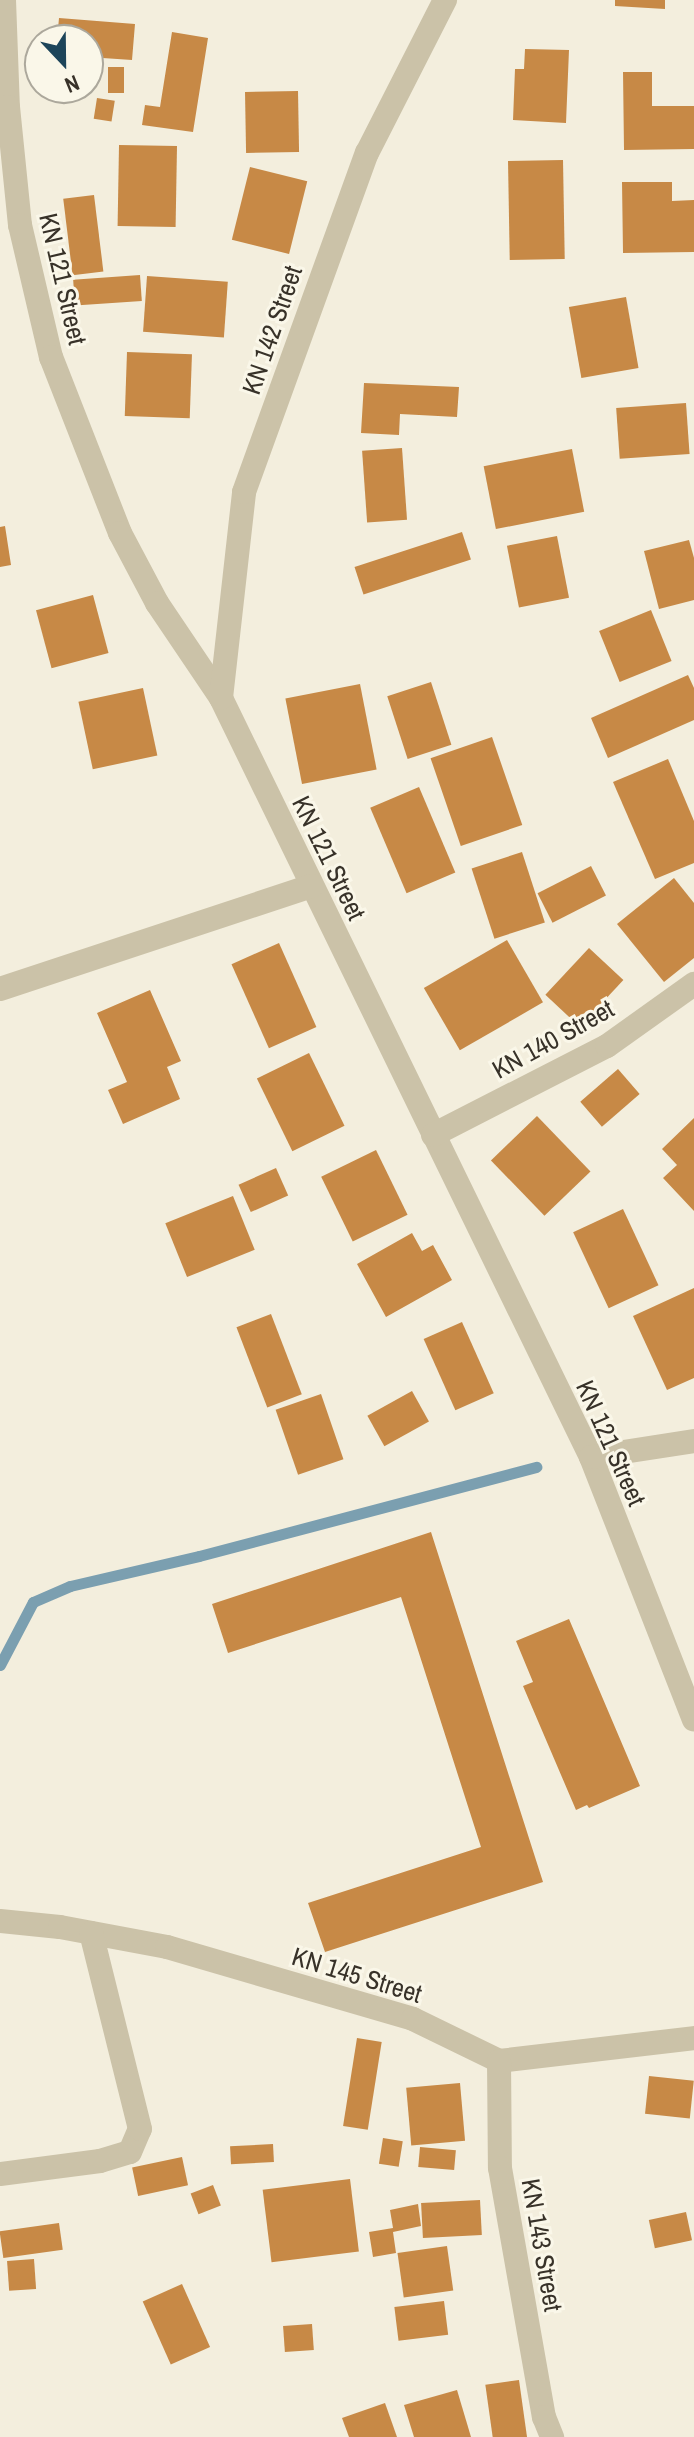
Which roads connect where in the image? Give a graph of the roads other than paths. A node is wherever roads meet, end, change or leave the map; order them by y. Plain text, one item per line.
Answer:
1 (4, 0) edge
2 (445, 0) edge
3 (221, 698) junction
4 (311, 886) junction
5 (694, 984) edge
6 (0, 989) edge
7 (433, 1135) junction
8 (694, 1441) edge
9 (591, 1457) junction
10 (694, 1720) edge
11 (0, 1921) edge
12 (91, 1933) junction
13 (694, 2038) edge
14 (499, 2061) junction
15 (0, 2174) edge
16 (552, 2437) edge

1 - 3 street, KN 121 Street
2 - 3 street, KN 142 Street
3 - 4 street, KN 121 Street
4 - 6 street
4 - 7 street, KN 121 Street
5 - 7 street, KN 140 Street
7 - 9 street, KN 121 Street
8 - 9 street
9 - 10 street, KN 121 Street
11 - 12 street, KN 145 Street
12 - 14 street, KN 145 Street
12 - 15 street
13 - 14 street
14 - 16 street, KN 143 Street

